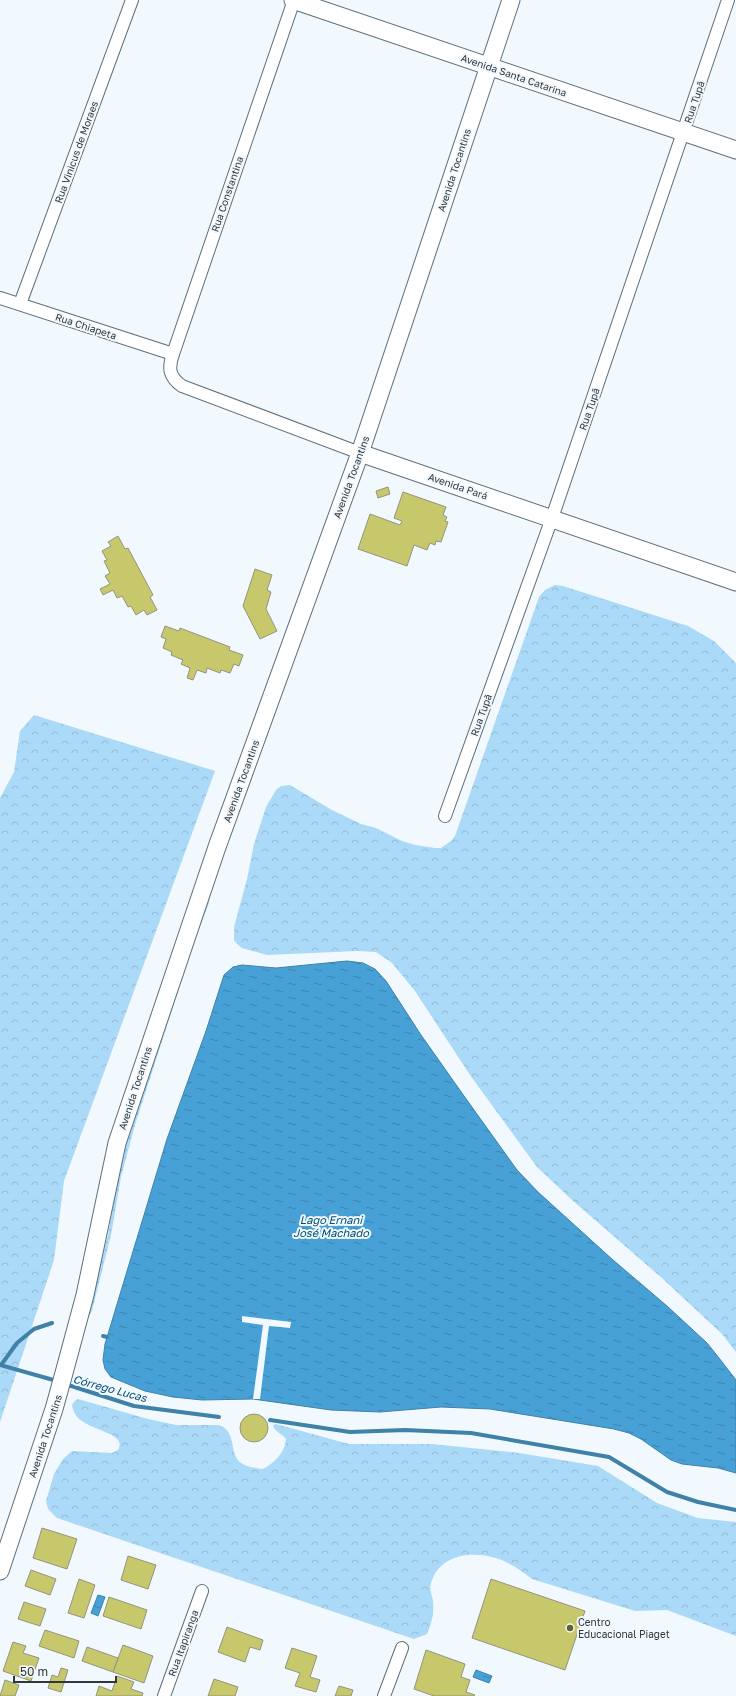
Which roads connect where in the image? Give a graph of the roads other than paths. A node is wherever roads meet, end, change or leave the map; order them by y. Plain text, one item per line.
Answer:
1 (132, 0) edge
2 (293, 0) edge
3 (511, 0) edge
4 (728, 0) edge
5 (489, 66) junction
6 (684, 132) junction
7 (736, 150) edge
8 (1, 301) edge
9 (20, 304) junction
10 (173, 354) junction
11 (182, 386) joint
12 (360, 453) junction
13 (552, 518) junction
14 (736, 582) edge
15 (445, 816) dead end
16 (0, 1571) edge
17 (202, 1591) dead end
18 (402, 1648) dead end
19 (164, 1696) edge
20 (384, 1696) edge

1 - 9 street, Rua Vinicus de Moraes
2 - 5 street, Avenida Santa Catarina
2 - 10 street, Rua Constantina
3 - 5 street, Avenida Tocantins
4 - 6 street, Rua Tupã
5 - 6 street, Avenida Santa Catarina
5 - 12 street, Avenida Tocantins
6 - 7 street, Avenida Santa Catarina
6 - 13 street, Rua Tupã
8 - 9 street, Rua Chiapeta
9 - 10 street, Rua Chiapeta
10 - 11 street, Rua Constantina
11 - 12 street, Avenida Pará
12 - 13 street, Avenida Pará
12 - 16 street, Avenida Tocantins
13 - 14 street, Avenida Pará
13 - 15 street, Rua Tupã
17 - 19 street, Rua Itapiranga
18 - 20 street

